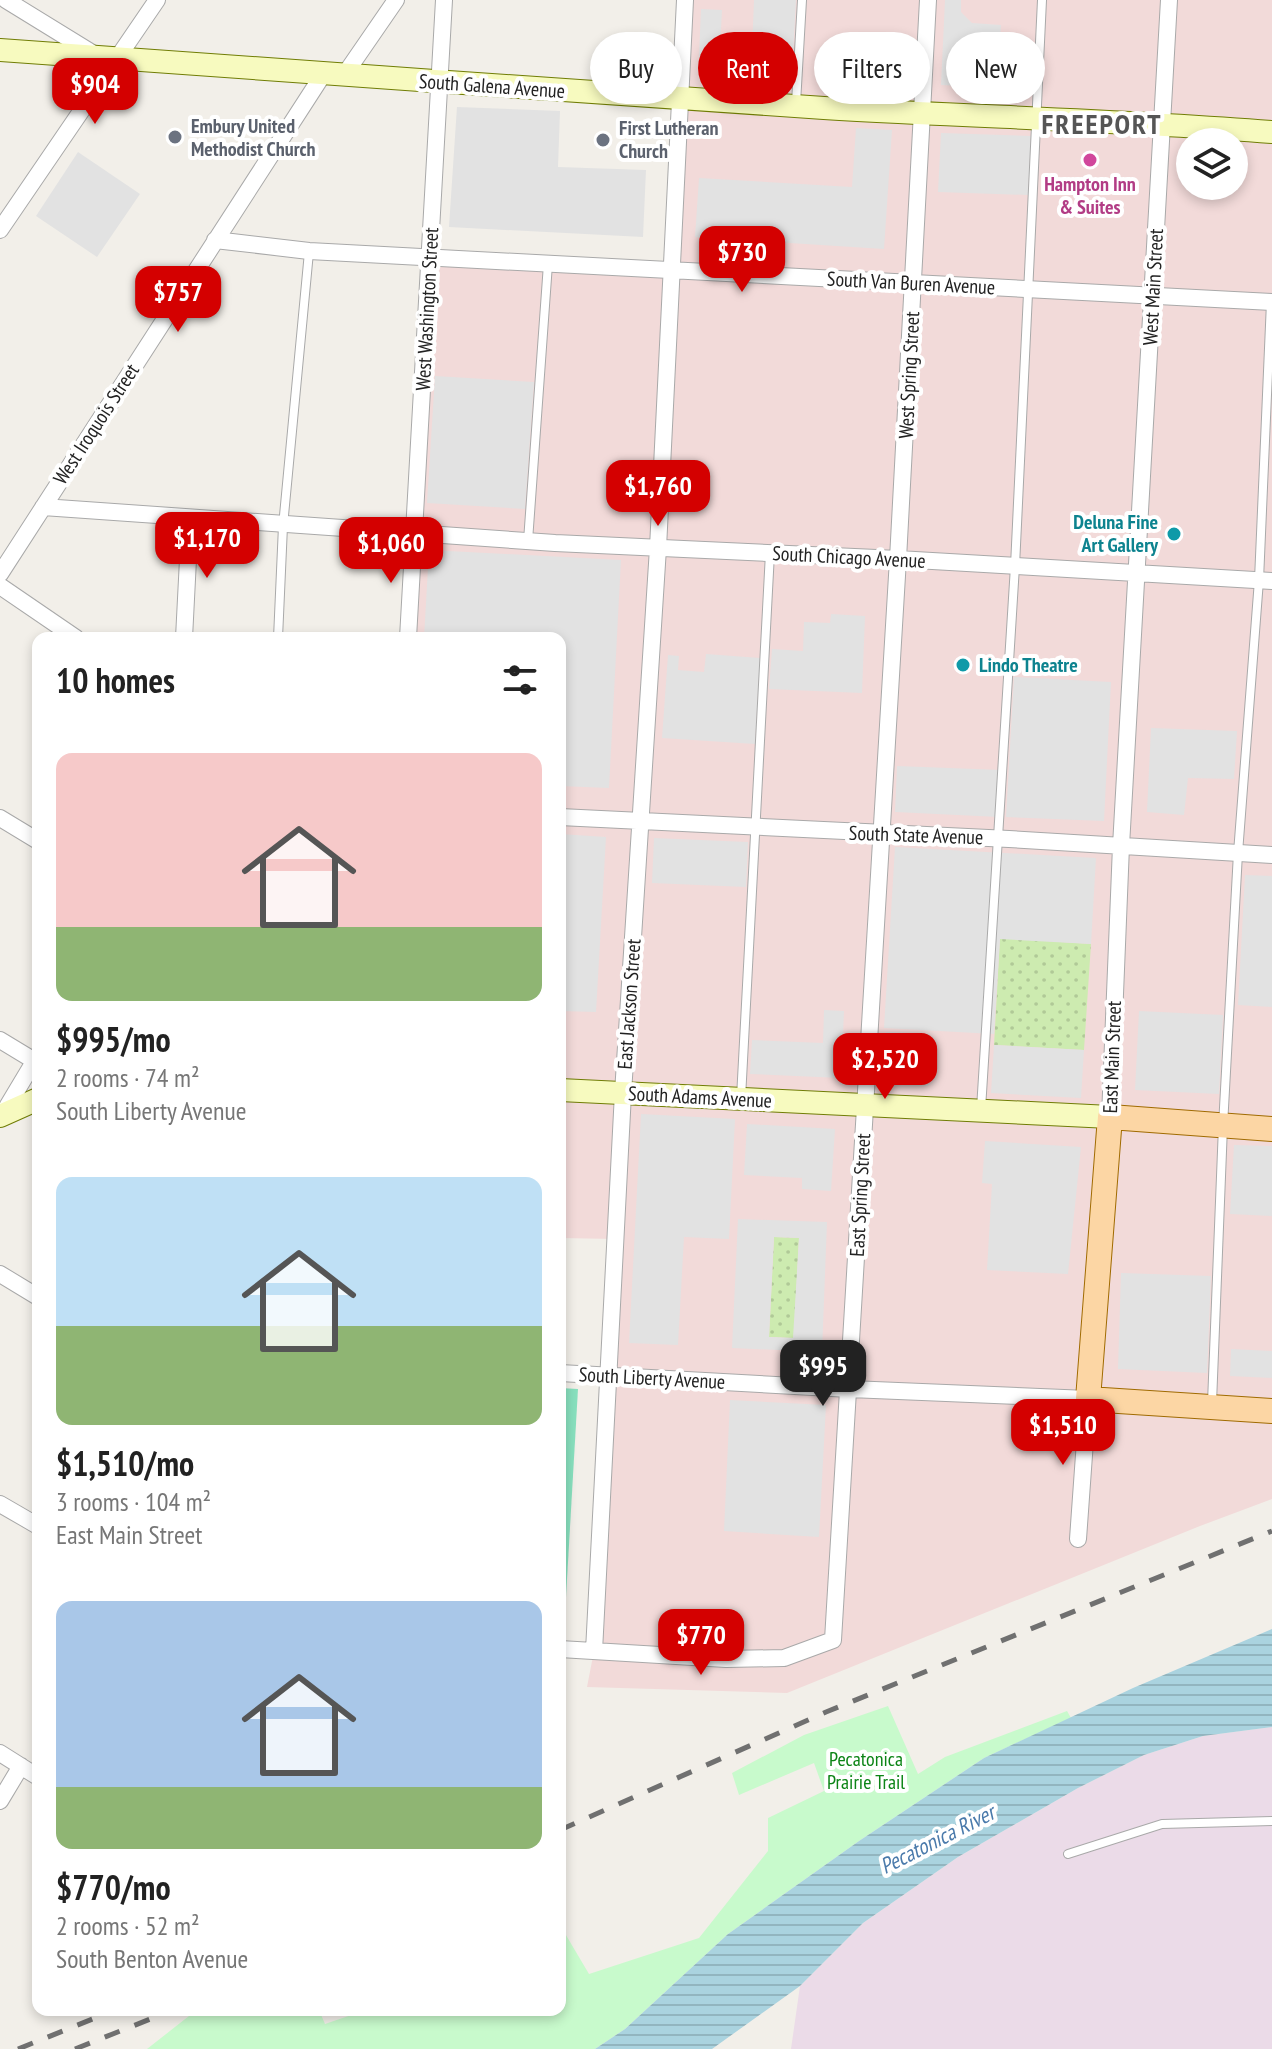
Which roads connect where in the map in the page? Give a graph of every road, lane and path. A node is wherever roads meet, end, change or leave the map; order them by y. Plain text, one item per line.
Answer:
1 (6, 0) edge
2 (157, 0) edge
3 (396, 0) edge
4 (444, 0) edge
5 (685, 0) edge
6 (802, 0) edge
7 (928, 0) edge
8 (1042, 0) edge
9 (1169, 0) edge
10 (0, 50) edge
11 (107, 58) junction
12 (334, 74) junction
13 (682, 74) edge
14 (439, 82) junction
15 (590, 93) edge
16 (682, 99) edge
17 (681, 104) edge
18 (796, 106) junction
19 (923, 114) junction
20 (1038, 118) junction
21 (1161, 123) junction
22 (1272, 132) edge
23 (0, 230) edge
24 (215, 240) junction
25 (309, 251) junction
26 (430, 257) junction
27 (548, 263) junction
28 (670, 270) junction
29 (914, 283) junction
30 (1028, 289) junction
31 (1153, 295) junction
32 (1271, 302) edge
33 (43, 507) junction
34 (190, 520) junction
35 (283, 526) junction
36 (413, 535) junction
37 (528, 541) junction
38 (658, 548) junction
39 (770, 553) junction
40 (898, 559) junction
41 (1015, 566) junction
42 (0, 574) edge
43 (1135, 574) junction
44 (1265, 580) edge
45 (0, 586) edge
46 (67, 632) edge
47 (184, 632) edge
48 (278, 632) edge
49 (408, 632) edge
50 (566, 817) edge
51 (0, 818) edge
52 (641, 823) junction
53 (754, 828) junction
54 (880, 834) junction
55 (32, 837) edge
56 (999, 838) junction
57 (1121, 846) junction
58 (1238, 853) junction
59 (1272, 855) edge
60 (0, 1040) edge
61 (32, 1057) edge
62 (32, 1068) edge
63 (566, 1090) edge
64 (623, 1093) junction
65 (741, 1099) junction
66 (32, 1102) edge
67 (865, 1104) junction
68 (981, 1111) junction
69 (1, 1117) edge
70 (1110, 1117) junction
71 (1223, 1126) junction
72 (1272, 1129) edge
73 (0, 1274) edge
74 (32, 1293) edge
75 (566, 1373) edge
76 (609, 1376) junction
77 (850, 1389) junction
78 (1088, 1399) junction
79 (1211, 1407) junction
80 (1272, 1411) edge
81 (0, 1504) edge
82 (32, 1523) edge
83 (1078, 1539) dead end
84 (566, 1649) edge
85 (594, 1651) junction
86 (0, 1753) edge
87 (21, 1766) junction
88 (32, 1773) edge
89 (0, 1801) edge
90 (1272, 1821) edge
91 (1068, 1854) dead end

1 - 11 street
2 - 11 street
3 - 12 street, West Iroquois Street
4 - 14 street, West Washington Street
5 - 13 street, East Jackson Street
6 - 18 lane
7 - 19 street, West Spring Street
8 - 20 lane
9 - 21 street, West Main Street
10 - 11 main road, South Galena Avenue
11 - 12 main road, South Galena Avenue
11 - 23 street
12 - 14 main road, South Galena Avenue
12 - 24 street, West Iroquois Street
14 - 15 main road, South Galena Avenue
14 - 26 street, West Washington Street
16 - 18 main road, South Galena Avenue
17 - 28 street, East Jackson Street
18 - 19 main road, South Galena Avenue
19 - 20 main road, South Galena Avenue
19 - 29 street, West Spring Street
20 - 21 main road, South Galena Avenue
20 - 30 lane
21 - 22 main road, South Galena Avenue
21 - 31 street, West Main Street
24 - 25 street, South Van Buren Avenue
24 - 33 street, West Iroquois Street
25 - 26 street, South Van Buren Avenue
25 - 35 lane
26 - 27 street, South Van Buren Avenue
26 - 36 street, West Washington Street
27 - 28 street, South Van Buren Avenue
27 - 37 lane
28 - 29 street, South Van Buren Avenue
28 - 38 street, East Jackson Street
29 - 30 street, South Van Buren Avenue
29 - 40 street, West Spring Street
30 - 31 street, South Van Buren Avenue
30 - 41 lane
31 - 32 street, South Van Buren Avenue
31 - 43 street, West Main Street
32 - 44 lane
33 - 34 street, South Chicago Avenue
33 - 42 street, West Iroquois Street
34 - 35 street, South Chicago Avenue
34 - 47 street
35 - 36 street, South Chicago Avenue
35 - 48 lane
36 - 37 street, South Chicago Avenue
36 - 49 street, West Washington Street
37 - 38 street, South Chicago Avenue
38 - 39 street, South Chicago Avenue
38 - 52 street, East Jackson Street
39 - 40 street, South Chicago Avenue
39 - 53 lane
40 - 41 street, South Chicago Avenue
40 - 54 street, East Spring Street
41 - 43 street, South Chicago Avenue
41 - 56 lane
43 - 44 street, South Chicago Avenue
43 - 57 street, East Main Street
44 - 58 lane
45 - 46 street
50 - 52 street, South State Avenue
51 - 55 street
52 - 53 street, South State Avenue
52 - 64 street, East Jackson Street
53 - 54 street, South State Avenue
53 - 65 lane
54 - 56 street, South State Avenue
54 - 67 street, East Spring Street
56 - 57 street, South State Avenue
56 - 68 lane
57 - 58 street, South State Avenue
57 - 70 street, East Main Street
58 - 59 street, South State Avenue
58 - 71 lane
60 - 61 street
62 - 69 street
63 - 64 main road, South Adams Avenue
64 - 65 main road, South Adams Avenue
64 - 76 street, East Jackson Street
65 - 67 main road, South Adams Avenue
66 - 69 main road
67 - 68 main road, South Adams Avenue
67 - 77 street, East Spring Street
68 - 70 main road, South Adams Avenue
70 - 71 main road, South Adams Avenue
70 - 78 main road, East Main Street
71 - 72 main road, South Adams Avenue
71 - 79 lane
73 - 74 street
75 - 76 street, South Liberty Avenue
76 - 77 street, South Liberty Avenue
76 - 85 street, East Jackson Street
77 - 78 street, South Liberty Avenue
77 - 85 street, East Spring Street
78 - 79 main road, South Liberty Avenue
78 - 83 street, East Main Street
79 - 80 main road, South Liberty Avenue
81 - 82 street
84 - 85 street
86 - 87 street
87 - 88 street
87 - 89 street
90 - 91 lane

